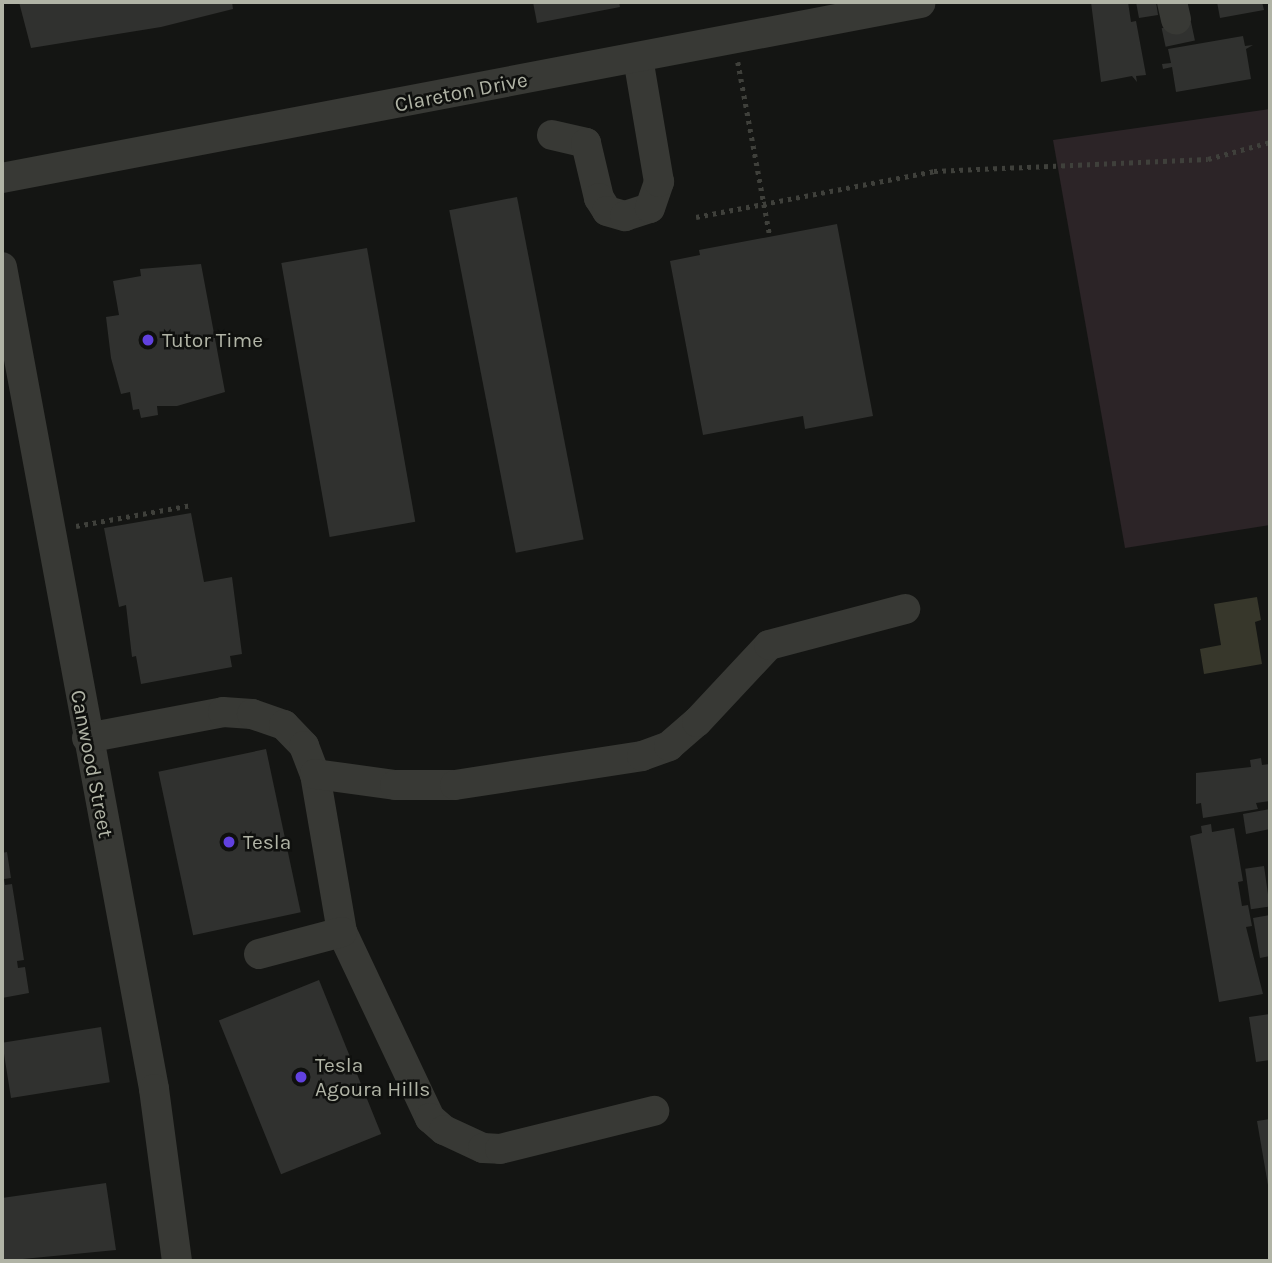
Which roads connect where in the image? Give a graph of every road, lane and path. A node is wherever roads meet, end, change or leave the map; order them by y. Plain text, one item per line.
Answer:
1 (920, 3) edge
2 (734, 39) junction
3 (638, 58) junction
4 (552, 135) dead end
5 (1270, 142) edge
6 (2, 178) edge
7 (764, 204) junction
8 (696, 217) dead end
9 (770, 236) dead end
10 (2, 267) edge
11 (192, 505) dead end
12 (74, 527) dead end
13 (905, 609) dead end
14 (87, 738) junction
15 (315, 774) junction
16 (342, 932) junction
17 (259, 954) dead end
18 (654, 1111) dead end
19 (177, 1261) edge

1 - 2 street, Clareton Drive
2 - 3 street, Clareton Drive
2 - 7 path
3 - 4 street
3 - 6 street, Clareton Drive
5 - 7 path
7 - 8 path
7 - 9 path
10 - 14 street, Canwood Street
11 - 12 path
13 - 15 street
14 - 15 street
14 - 19 street, Canwood Street
15 - 16 street
16 - 17 street
16 - 18 street

